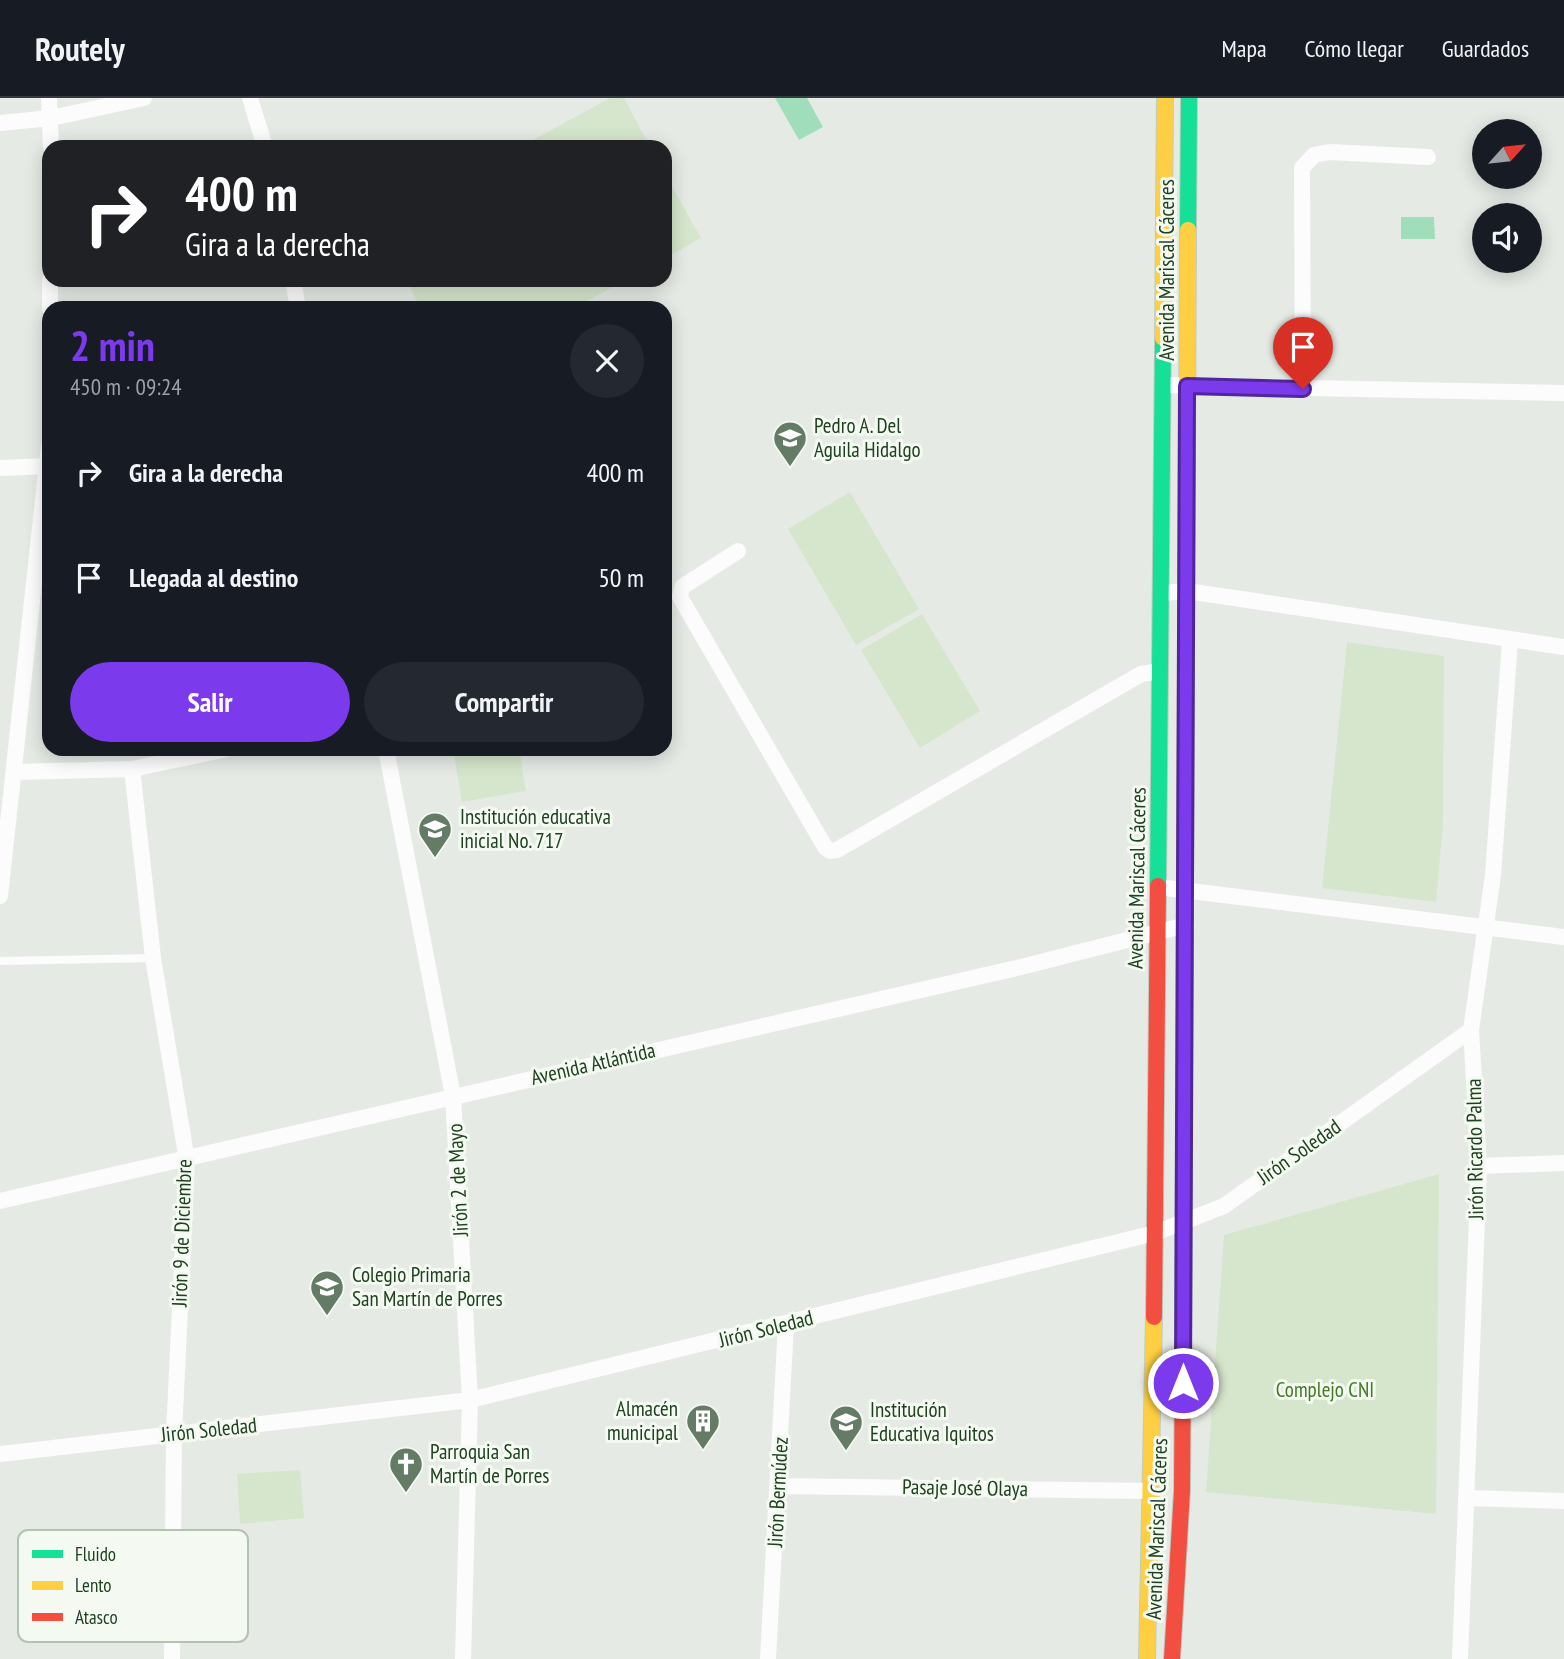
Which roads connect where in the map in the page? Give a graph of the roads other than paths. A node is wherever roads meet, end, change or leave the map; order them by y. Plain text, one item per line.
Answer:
1 (49, 98) edge
2 (144, 98) edge
3 (250, 98) edge
4 (1165, 98) edge
5 (1189, 98) edge
6 (51, 118) junction
7 (0, 123) edge
8 (51, 140) edge
9 (263, 140) edge
10 (1428, 157) dead end
11 (1163, 385) junction
12 (1187, 386) junction
13 (1303, 389) junction
14 (1564, 393) edge
15 (42, 466) edge
16 (0, 468) edge
17 (42, 529) edge
18 (737, 551) dead end
19 (1187, 591) junction
20 (1161, 593) junction
21 (1510, 641) junction
22 (1564, 647) edge
23 (1160, 671) junction
24 (194, 756) edge
25 (387, 756) edge
26 (132, 769) junction
27 (15, 772) junction
28 (1158, 887) junction
29 (1186, 889) junction
30 (0, 896) edge
31 (1186, 925) junction
32 (1484, 928) junction
33 (1158, 931) junction
34 (1564, 937) edge
35 (153, 957) junction
36 (0, 961) edge
37 (1471, 1030) junction
38 (453, 1096) junction
39 (187, 1160) junction
40 (1564, 1163) edge
41 (1479, 1166) junction
42 (0, 1200) edge
43 (1184, 1221) junction
44 (1155, 1233) junction
45 (786, 1324) junction
46 (470, 1400) junction
47 (174, 1434) junction
48 (0, 1454) edge
49 (779, 1486) junction
50 (1152, 1491) junction
51 (1467, 1498) junction
52 (1564, 1501) edge
53 (173, 1530) edge
54 (463, 1659) edge
55 (768, 1659) edge
56 (1147, 1659) edge
57 (1172, 1659) edge
58 (1460, 1659) edge

1 - 6 street
2 - 6 street
3 - 9 street
4 - 11 main road, Avenida Mariscal Cáceres
5 - 12 main road, Avenida Mariscal Cáceres
6 - 7 street
6 - 8 street
10 - 13 street
11 - 12 street
11 - 20 main road, Avenida Mariscal Cáceres
12 - 13 street
12 - 19 main road, Avenida Mariscal Cáceres
13 - 14 street
15 - 16 street
17 - 27 street
18 - 23 street
19 - 20 street
19 - 21 street
19 - 29 main road, Avenida Mariscal Cáceres
20 - 23 main road, Avenida Mariscal Cáceres
21 - 22 street
21 - 32 street, Jirón Ricardo Palma
23 - 28 main road, Avenida Mariscal Cáceres
24 - 26 street
25 - 38 street, Jirón 2 de Mayo
26 - 27 street
26 - 35 street, Jirón 9 de Diciembre
27 - 30 street
28 - 29 street
28 - 33 main road, Avenida Mariscal Cáceres
29 - 31 main road, Avenida Mariscal Cáceres
29 - 32 street
31 - 33 street, Avenida Atlántida
31 - 43 main road, Avenida Mariscal Cáceres
32 - 34 street
32 - 37 street, Jirón Ricardo Palma
33 - 38 street, Avenida Atlántida
33 - 44 main road, Avenida Mariscal Cáceres
35 - 36 lane
35 - 39 street, Jirón 9 de Diciembre
37 - 41 street, Jirón Ricardo Palma
37 - 43 street, Jirón Soledad
38 - 39 street, Avenida Atlántida
38 - 46 street, Jirón 2 de Mayo
39 - 42 street, Avenida Atlántida
39 - 47 street, Jirón 9 de Diciembre
40 - 41 street
41 - 51 street, Jirón Ricardo Palma
43 - 44 street, Jirón Soledad
43 - 57 main road, Avenida Mariscal Cáceres
44 - 45 street, Jirón Soledad
44 - 50 main road, Avenida Mariscal Cáceres
45 - 46 street, Jirón Soledad
45 - 49 street, Jirón Bermúdez
46 - 47 street, Jirón Soledad
46 - 54 street, Jirón 2 de Mayo
47 - 48 street, Jirón Soledad
47 - 53 street, Jirón 9 de Diciembre
49 - 50 street, Pasaje José Olaya
49 - 55 street, Jirón Bermúdez
50 - 56 main road, Avenida Mariscal Cáceres
51 - 52 street
51 - 58 street, Jirón Ricardo Palma

